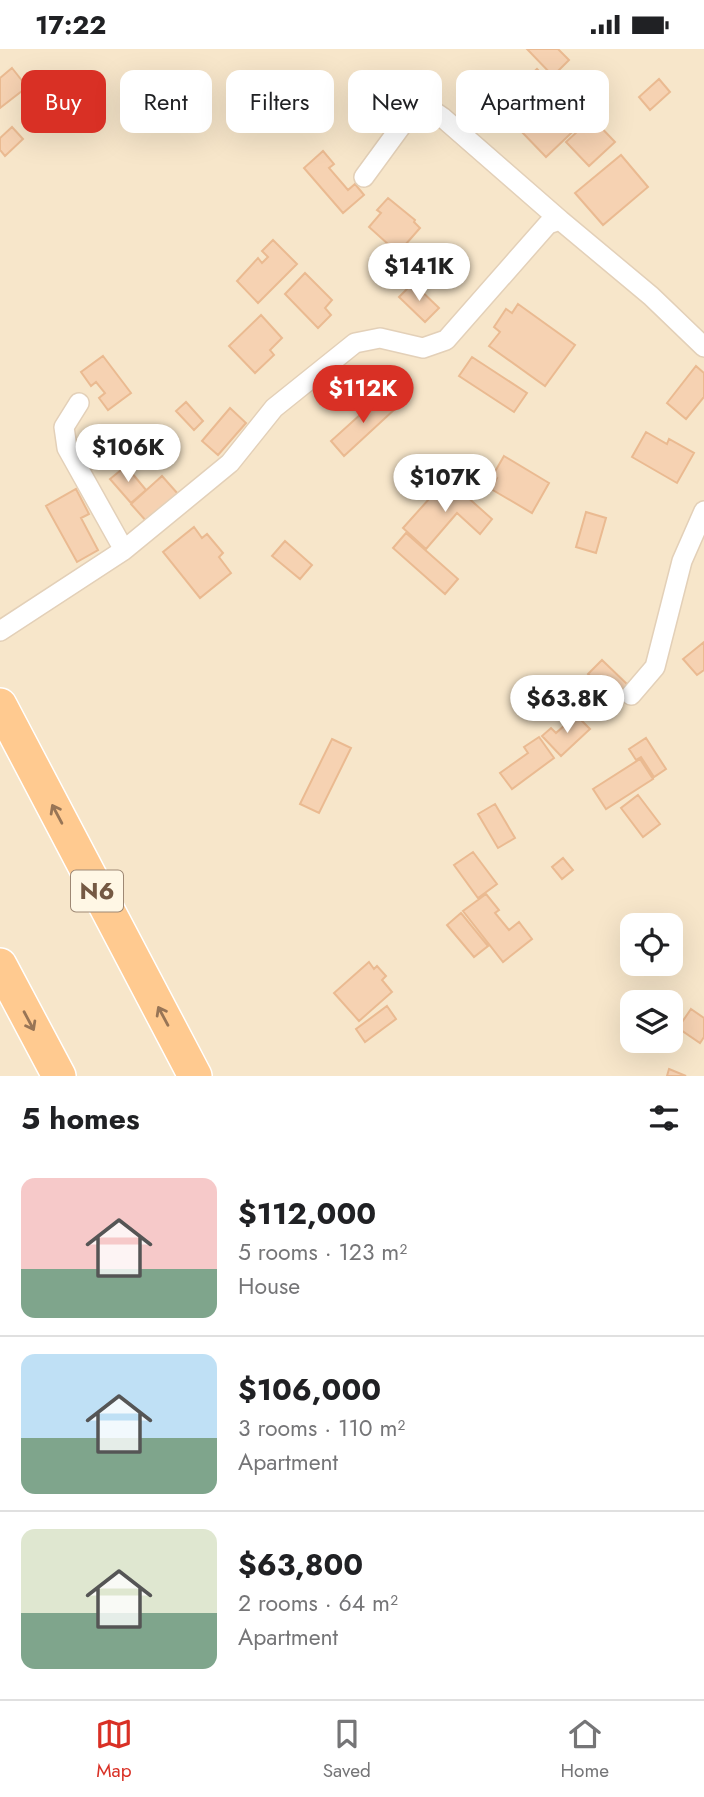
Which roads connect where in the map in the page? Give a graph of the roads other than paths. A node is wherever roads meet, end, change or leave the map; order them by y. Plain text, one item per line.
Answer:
1 (364, 177) dead end
2 (560, 220) junction
3 (704, 347) edge
4 (79, 403) dead end
5 (704, 511) edge
6 (124, 549) junction
7 (0, 631) edge
8 (631, 695) dead end
9 (0, 705) edge
10 (0, 965) edge
11 (59, 1076) edge
12 (195, 1076) edge

1 - 2 street
2 - 3 street
2 - 6 street
4 - 6 street
5 - 8 street
6 - 7 street
12 -> 9 highway, N6
10 -> 11 highway

